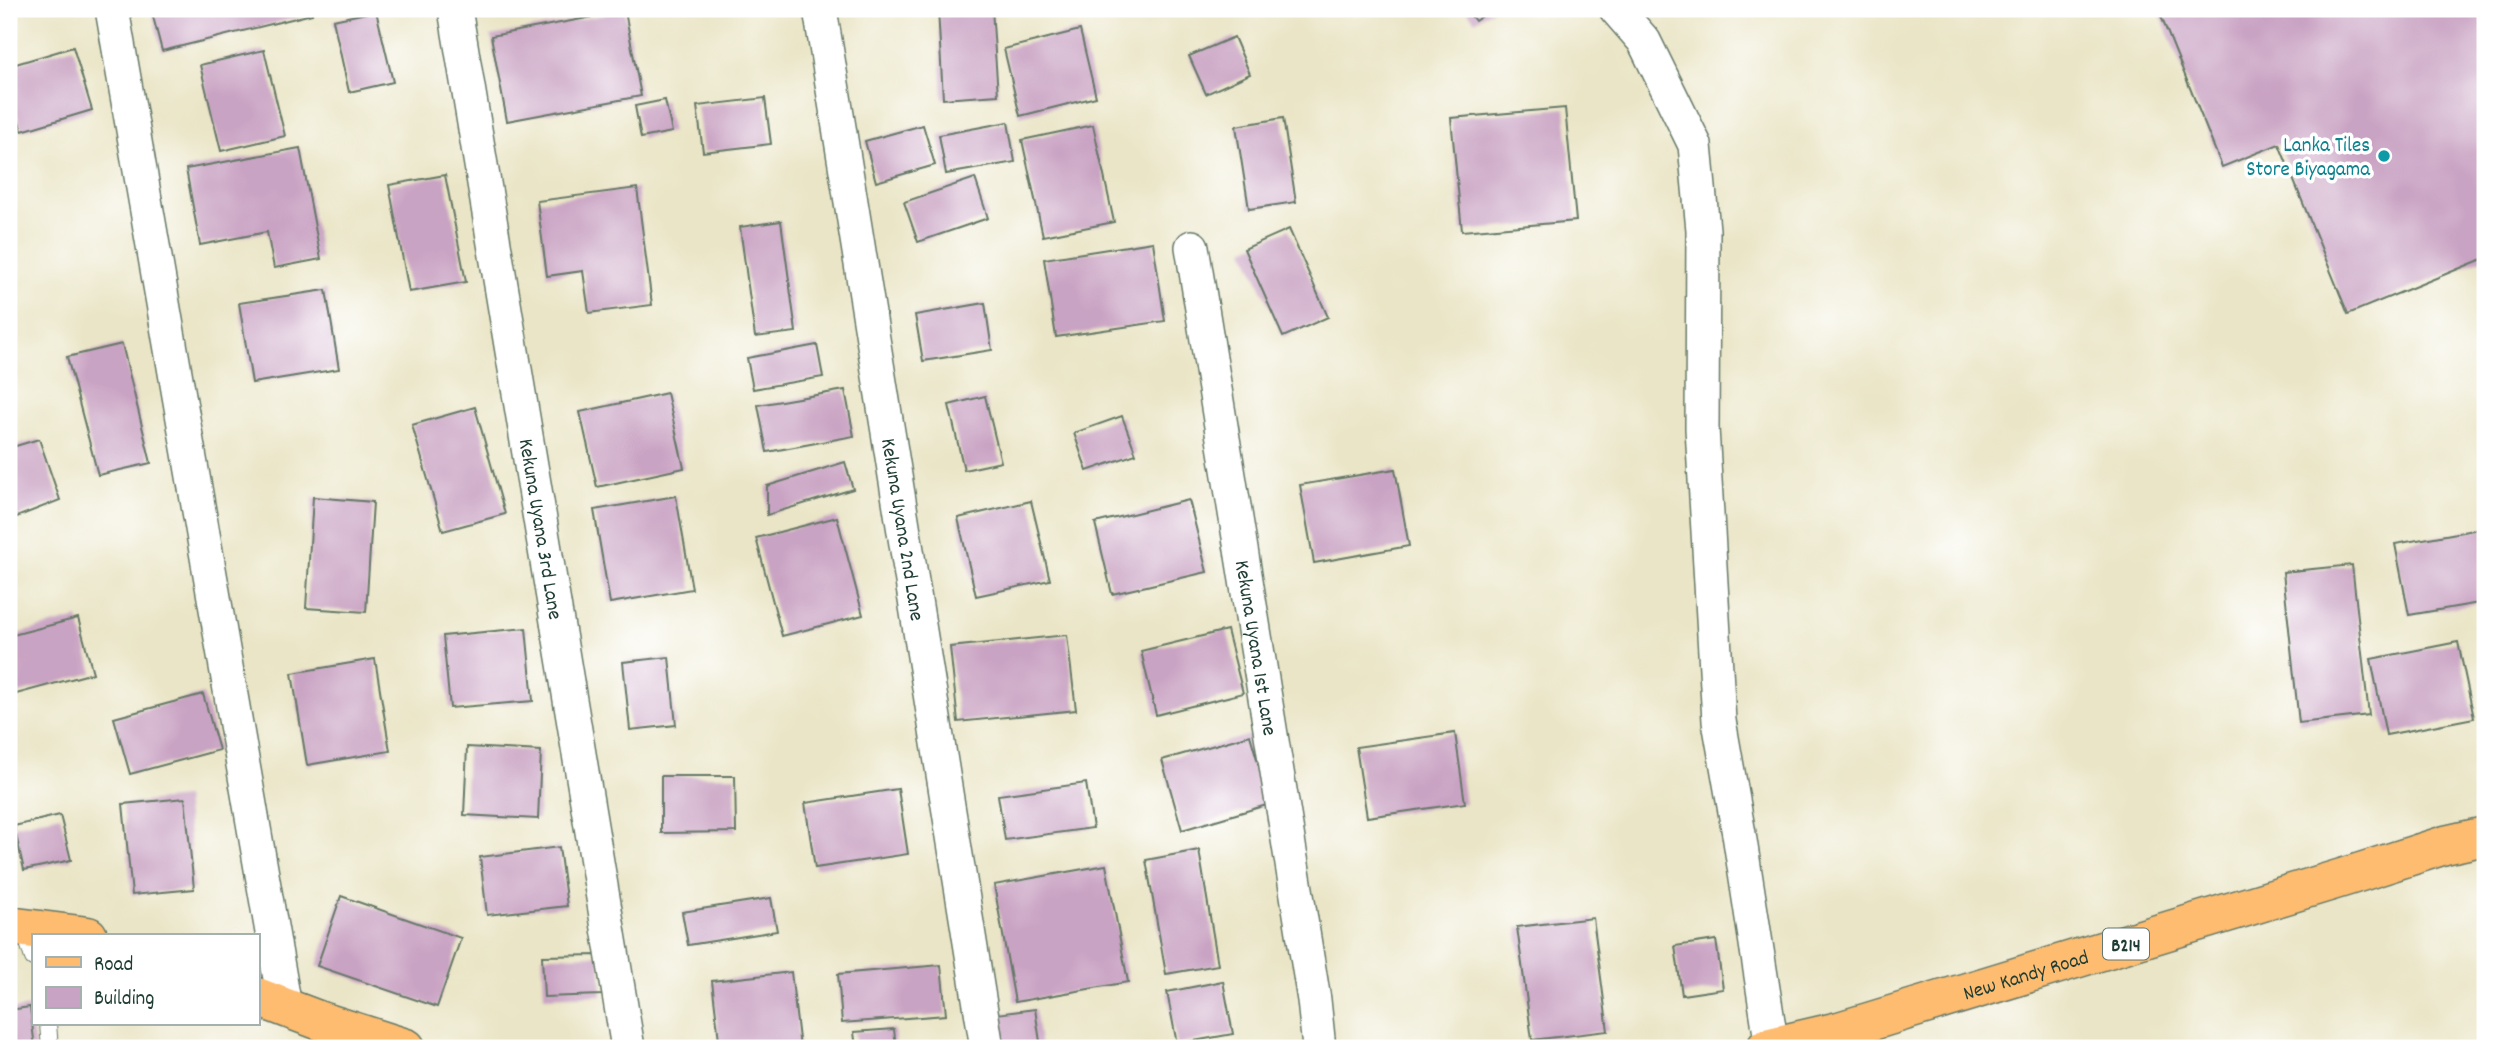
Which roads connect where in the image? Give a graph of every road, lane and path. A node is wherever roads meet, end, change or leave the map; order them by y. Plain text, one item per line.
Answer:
1 (111, 9) edge
2 (455, 9) edge
3 (820, 9) edge
4 (1616, 9) edge
5 (1192, 247) dead end
6 (2485, 836) edge
7 (271, 1002) edge
8 (48, 1026) edge
9 (50, 1048) edge
10 (406, 1048) edge
11 (628, 1048) edge
12 (987, 1048) edge
13 (1319, 1048) edge
14 (1769, 1048) edge

1 - 7 street
2 - 11 street, Kekuna Uyana 3rd Lane
3 - 12 street, Kekuna Uyana 2nd Lane
4 - 14 street
5 - 13 street, Kekuna Uyana 1st Lane
6 - 14 main road, New Kandy Road / B214
7 - 10 main road
8 - 9 lane

